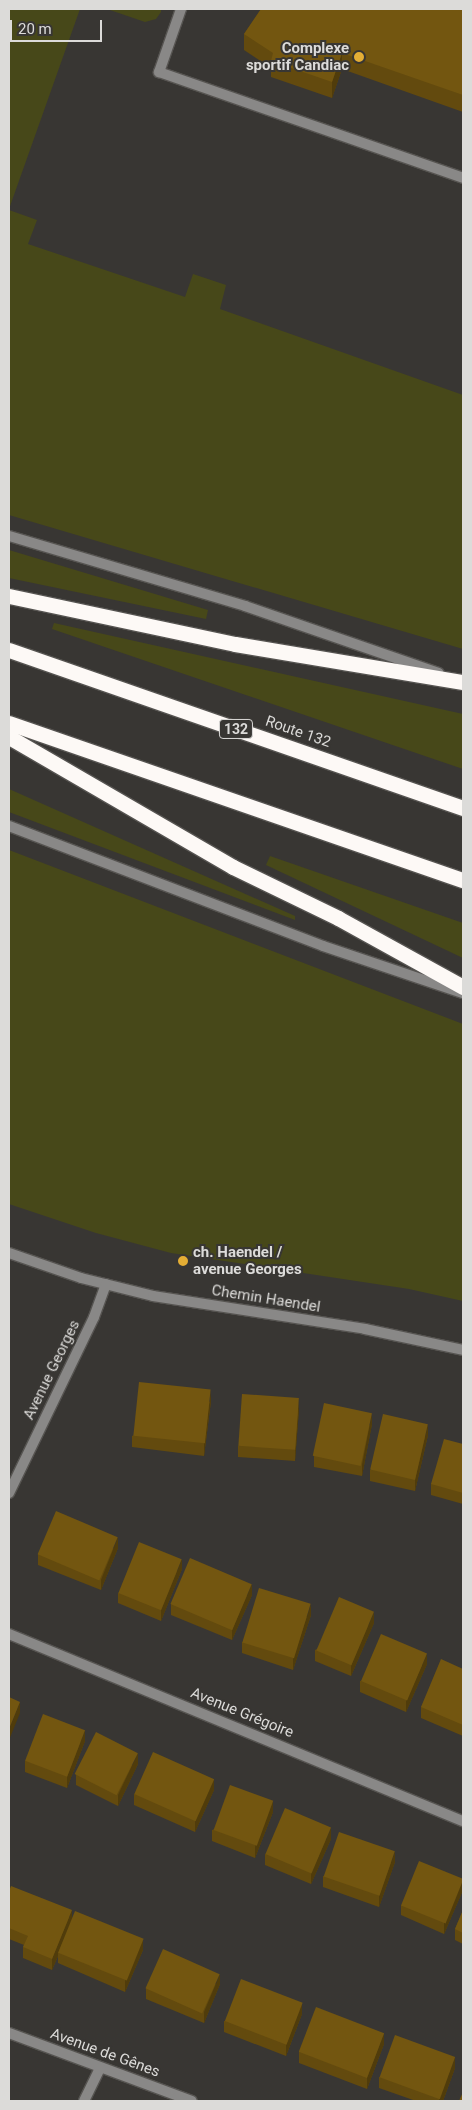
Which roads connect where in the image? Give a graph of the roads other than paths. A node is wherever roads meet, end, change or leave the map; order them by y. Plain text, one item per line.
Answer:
1 (181, 9) edge
2 (463, 178) edge
3 (9, 536) edge
4 (9, 596) edge
5 (9, 650) edge
6 (463, 681) edge
7 (9, 722) edge
8 (9, 737) edge
9 (463, 808) edge
10 (9, 826) edge
11 (463, 880) edge
12 (463, 987) edge
13 (463, 993) edge
14 (9, 1254) edge
15 (106, 1284) junction
16 (463, 1350) edge
17 (9, 1493) edge
18 (9, 1634) edge
19 (463, 1821) edge
20 (9, 2033) edge
21 (100, 2068) junction
22 (84, 2101) edge
23 (192, 2101) edge

1 - 2 street
3 - 6 street
4 - 6 highway
5 - 9 highway, Route 132 / 132
7 - 11 highway
8 - 12 highway
10 - 13 street
14 - 15 street, Chemin Haendel
15 - 16 street, Chemin Haendel
15 - 17 street, Avenue Georges
18 - 19 street, Avenue Grégoire
20 - 21 street, Avenue de Gênes
21 - 22 street
21 - 23 street, Avenue de Gênes

